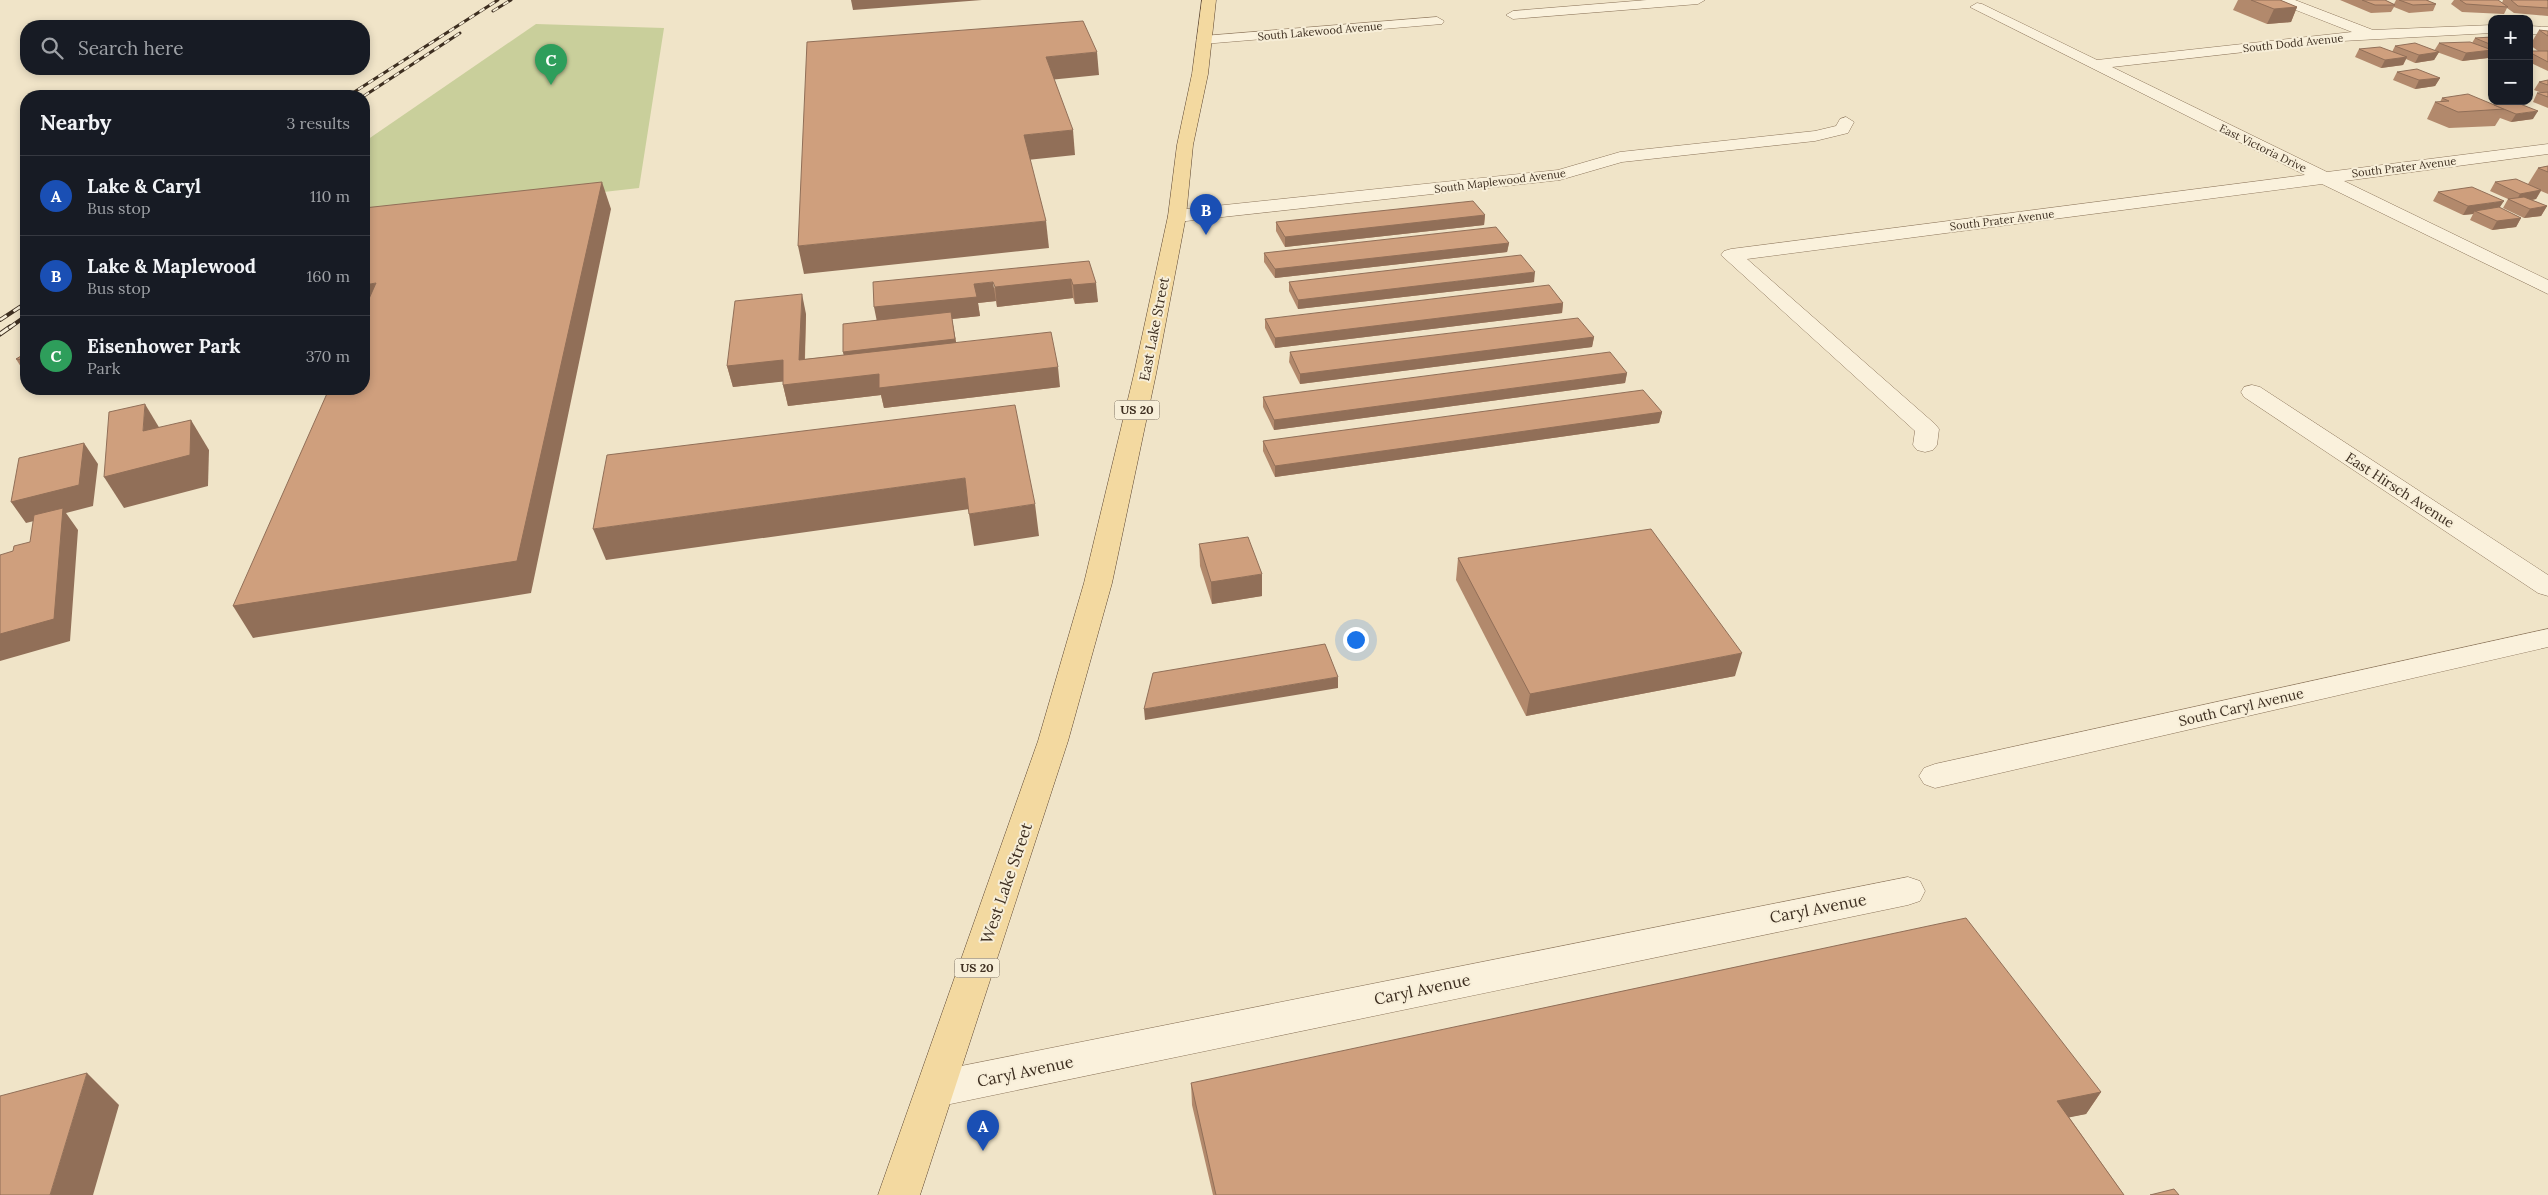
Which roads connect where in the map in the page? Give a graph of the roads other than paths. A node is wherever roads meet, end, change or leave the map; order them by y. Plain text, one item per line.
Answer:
1 (1209, 0) edge
2 (1698, 0) edge
3 (2283, 0) edge
4 (1977, 7) dead end
5 (1513, 15) dead end
6 (1437, 21) dead end
7 (2488, 29) edge
8 (2533, 30) edge
9 (2548, 31) edge
10 (2373, 34) junction
11 (1202, 40) junction
12 (2094, 65) junction
13 (1846, 122) dead end
14 (2548, 148) edge
15 (2324, 178) junction
16 (1177, 216) junction
17 (2548, 288) edge
18 (2252, 392) dead end
19 (1925, 445) dead end
20 (2548, 587) edge
21 (2548, 638) edge
22 (1053, 741) joint
23 (1935, 776) dead end
24 (1908, 891) dead end
25 (936, 1089) junction
26 (899, 1195) edge

1 - 11 main road, East Lake Street / US 20
2 - 5 street
3 - 10 street
4 - 12 street, East Victoria Drive
6 - 11 street, South Lakewood Avenue
7 - 10 street, South Dodd Avenue
8 - 9 street
10 - 12 street, South Dodd Avenue
11 - 16 main road, East Lake Street / US 20
12 - 15 street, East Victoria Drive
13 - 16 street, South Maplewood Avenue
14 - 15 street, South Prater Avenue
15 - 17 street, East Victoria Drive
15 - 19 street, South Prater Avenue
16 - 22 main road, East Lake Street / US 20
18 - 20 street, East Hirsch Avenue
21 - 23 street, South Caryl Avenue
22 - 25 main road, West Lake Street / US 20
24 - 25 street, Caryl Avenue
25 - 26 main road, West Lake Street / US 20

